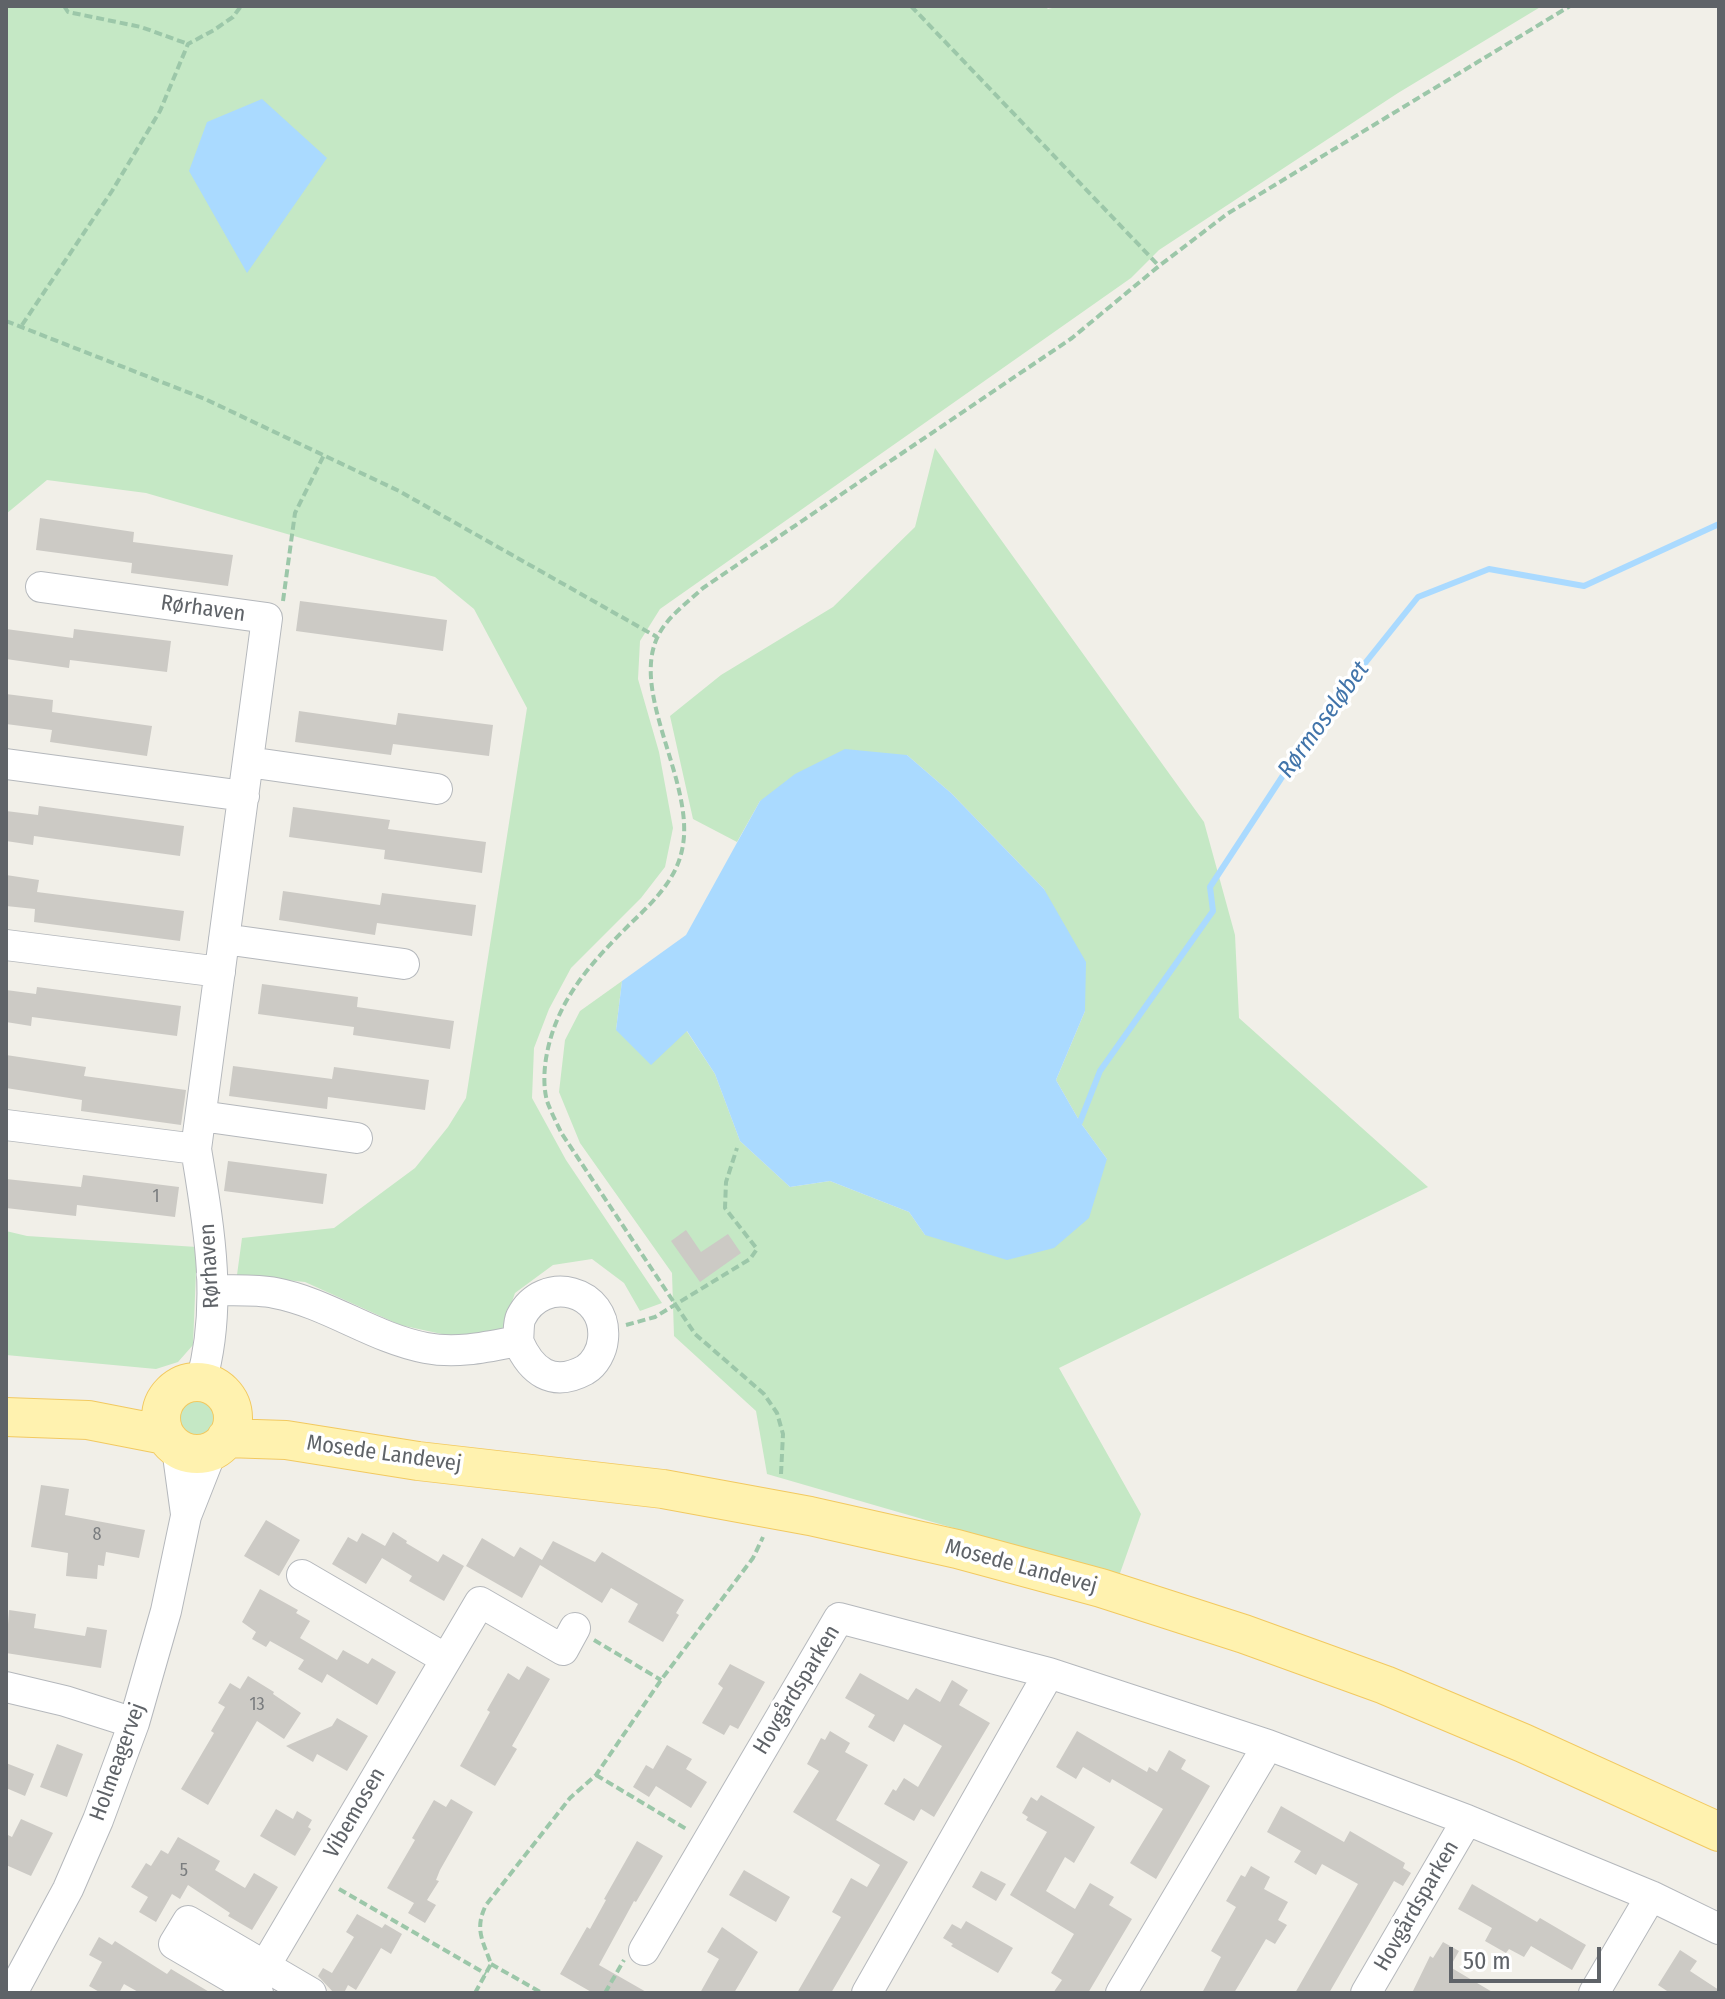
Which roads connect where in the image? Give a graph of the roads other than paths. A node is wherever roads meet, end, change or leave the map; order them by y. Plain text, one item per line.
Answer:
1 (41, 587) dead end
2 (248, 762) junction
3 (6, 764) edge
4 (437, 789) dead end
5 (244, 796) junction
6 (224, 939) junction
7 (6, 945) edge
8 (404, 964) dead end
9 (220, 972) junction
10 (201, 1116) junction
11 (6, 1125) edge
12 (357, 1138) dead end
13 (196, 1149) junction
14 (213, 1290) junction
15 (518, 1341) junction
16 (201, 1382) joint
17 (6, 1417) edge
18 (196, 1431) junction
19 (302, 1575) dead end
20 (575, 1628) road end
21 (446, 1659) junction
22 (1049, 1673) junction
23 (6, 1687) edge
24 (134, 1723) junction
25 (1268, 1745) junction
26 (1467, 1820) junction
27 (1719, 1832) edge
28 (1651, 1896) junction
29 (1719, 1929) edge
30 (644, 1950) road end
31 (256, 1985) edge
32 (19, 1990) edge
33 (1601, 1990) edge
34 (311, 1993) edge
35 (867, 1993) edge
36 (1121, 1993) edge
37 (1366, 1993) edge

1 - 2 street, Rørhaven
2 - 4 street
2 - 5 street, Rørhaven
3 - 5 street
5 - 6 street, Rørhaven
6 - 8 street
6 - 9 street, Rørhaven
7 - 9 street
9 - 10 street, Rørhaven
10 - 12 street
10 - 13 street, Rørhaven
11 - 13 street
13 - 14 street, Rørhaven
14 - 15 street
14 - 16 street, Rørhaven
15 - 15 street
16 - 18 main road
17 - 18 main road, Mosede Landevej
18 - 24 street, Holmeagervej
18 - 27 main road, Mosede Landevej
19 - 21 street
20 - 21 street, Vibemosen
21 - 31 street, Vibemosen
22 - 25 street, Hovgårdsparken
22 - 30 street, Hovgårdsparken
22 - 35 street
23 - 24 street
24 - 32 street, Holmeagervej
25 - 26 street, Hovgårdsparken
25 - 36 street
26 - 28 street, Hovgårdsparken
26 - 37 street, Hovgårdsparken
28 - 29 street, Hovgårdsparken
28 - 33 street
31 - 34 street, Vibemosen

